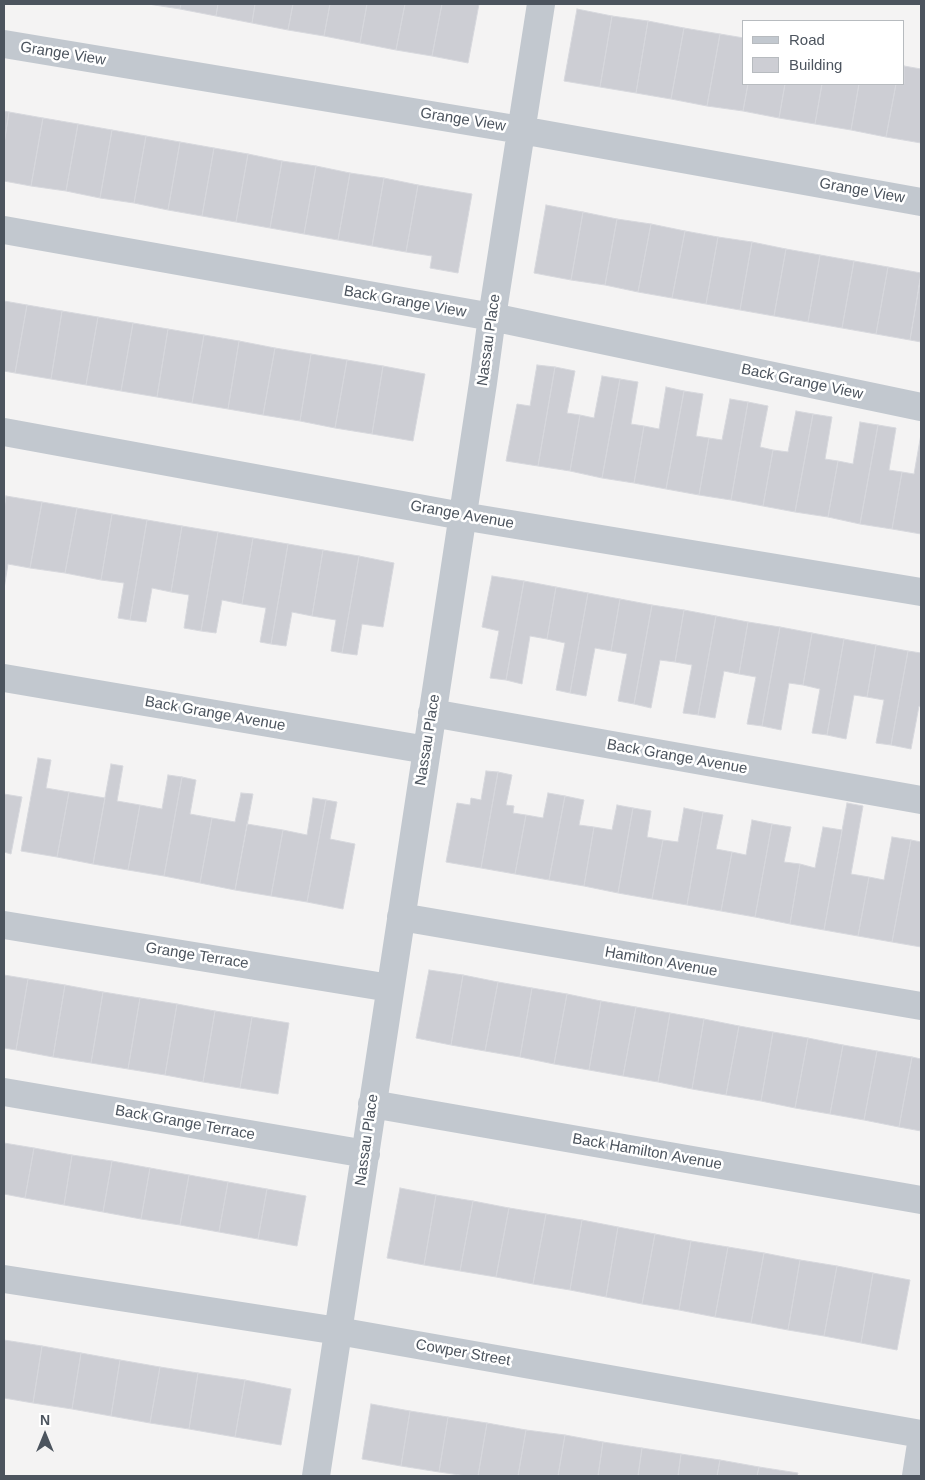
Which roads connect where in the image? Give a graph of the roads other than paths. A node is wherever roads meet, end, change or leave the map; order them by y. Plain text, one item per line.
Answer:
1 (541, 4) edge
2 (4, 44) edge
3 (521, 130) junction
4 (921, 202) edge
5 (4, 230) edge
6 (492, 318) junction
7 (921, 407) edge
8 (4, 432) edge
9 (462, 516) junction
10 (921, 592) edge
11 (4, 678) edge
12 (432, 713) junction
13 (427, 750) junction
14 (921, 800) edge
15 (401, 917) junction
16 (4, 925) edge
17 (390, 988) junction
18 (921, 1006) edge
19 (4, 1092) edge
20 (372, 1104) junction
21 (366, 1154) junction
22 (921, 1200) edge
23 (4, 1279) edge
24 (338, 1331) junction
25 (921, 1434) edge
26 (921, 1444) edge
27 (316, 1476) edge
28 (916, 1476) edge

1 - 3 street, Nassau Place
2 - 3 street, Grange View
3 - 4 street, Grange View
3 - 6 street, Nassau Place
5 - 6 street, Back Grange View
6 - 7 street, Back Grange View
6 - 9 street, Nassau Place
8 - 9 street, Grange Avenue
9 - 10 street, Grange Avenue
9 - 12 street, Nassau Place
11 - 13 street, Back Grange Avenue
12 - 13 street, Nassau Place
12 - 14 street, Back Grange Avenue
13 - 15 street, Nassau Place
15 - 17 street, Nassau Place
15 - 18 street, Hamilton Avenue
16 - 17 street, Grange Terrace
17 - 20 street, Nassau Place
19 - 21 street, Back Grange Terrace
20 - 21 street, Nassau Place
20 - 22 street, Back Hamilton Avenue
21 - 24 street, Nassau Place
23 - 24 street, Cowper Street
24 - 25 street, Cowper Street
24 - 27 street, Nassau Place
26 - 28 street

